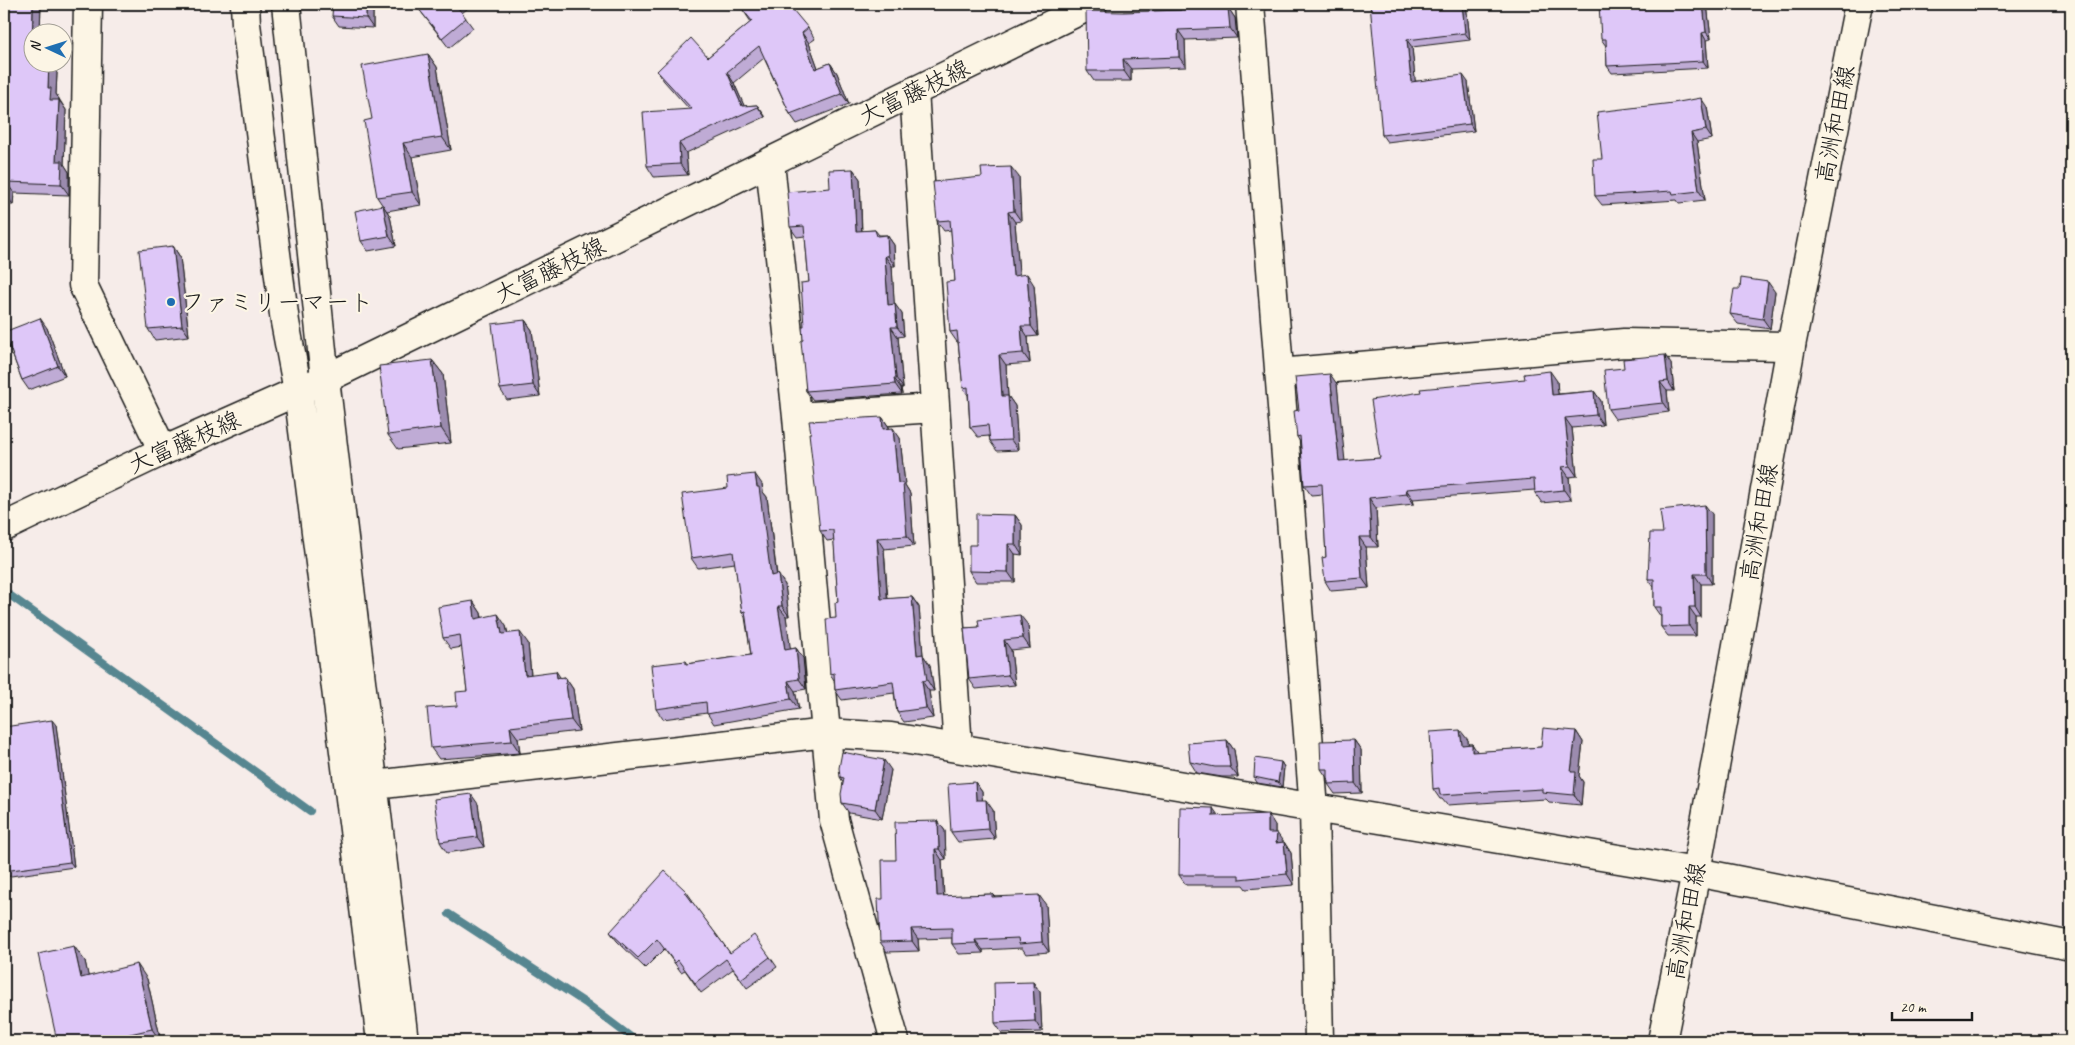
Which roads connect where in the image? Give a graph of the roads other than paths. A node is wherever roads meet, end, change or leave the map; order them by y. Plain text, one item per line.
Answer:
1 (88, 4) edge
2 (245, 4) edge
3 (286, 4) edge
4 (1093, 4) edge
5 (1250, 4) edge
6 (1859, 4) edge
7 (914, 91) junction
8 (770, 163) junction
9 (1791, 346) junction
10 (1279, 373) junction
11 (325, 380) junction
12 (298, 391) junction
13 (935, 408) junction
14 (797, 417) junction
15 (163, 451) junction
16 (4, 527) edge
17 (826, 733) junction
18 (958, 748) junction
19 (374, 785) junction
20 (1314, 809) junction
21 (1696, 872) junction
22 (2071, 946) edge
23 (381, 1041) edge
24 (404, 1041) edge
25 (895, 1041) edge
26 (1319, 1041) edge
27 (1662, 1041) edge

1 - 15 street
2 - 12 street
3 - 11 street
4 - 7 street, 大富藤枝線
5 - 10 street
6 - 9 street, 高洲和田線
7 - 8 street, 大富藤枝線
7 - 13 street
8 - 11 street, 大富藤枝線
8 - 14 street
9 - 10 street
9 - 21 street, 高洲和田線
10 - 20 street
11 - 12 street, 大富藤枝線
11 - 19 street
12 - 15 street, 大富藤枝線
12 - 23 street
13 - 14 street
13 - 18 street
14 - 17 street
15 - 16 street, 大富藤枝線
17 - 18 street
17 - 19 street
17 - 25 street
18 - 20 street
19 - 24 street
20 - 21 street
20 - 26 street
21 - 22 street
21 - 27 street, 高洲和田線

